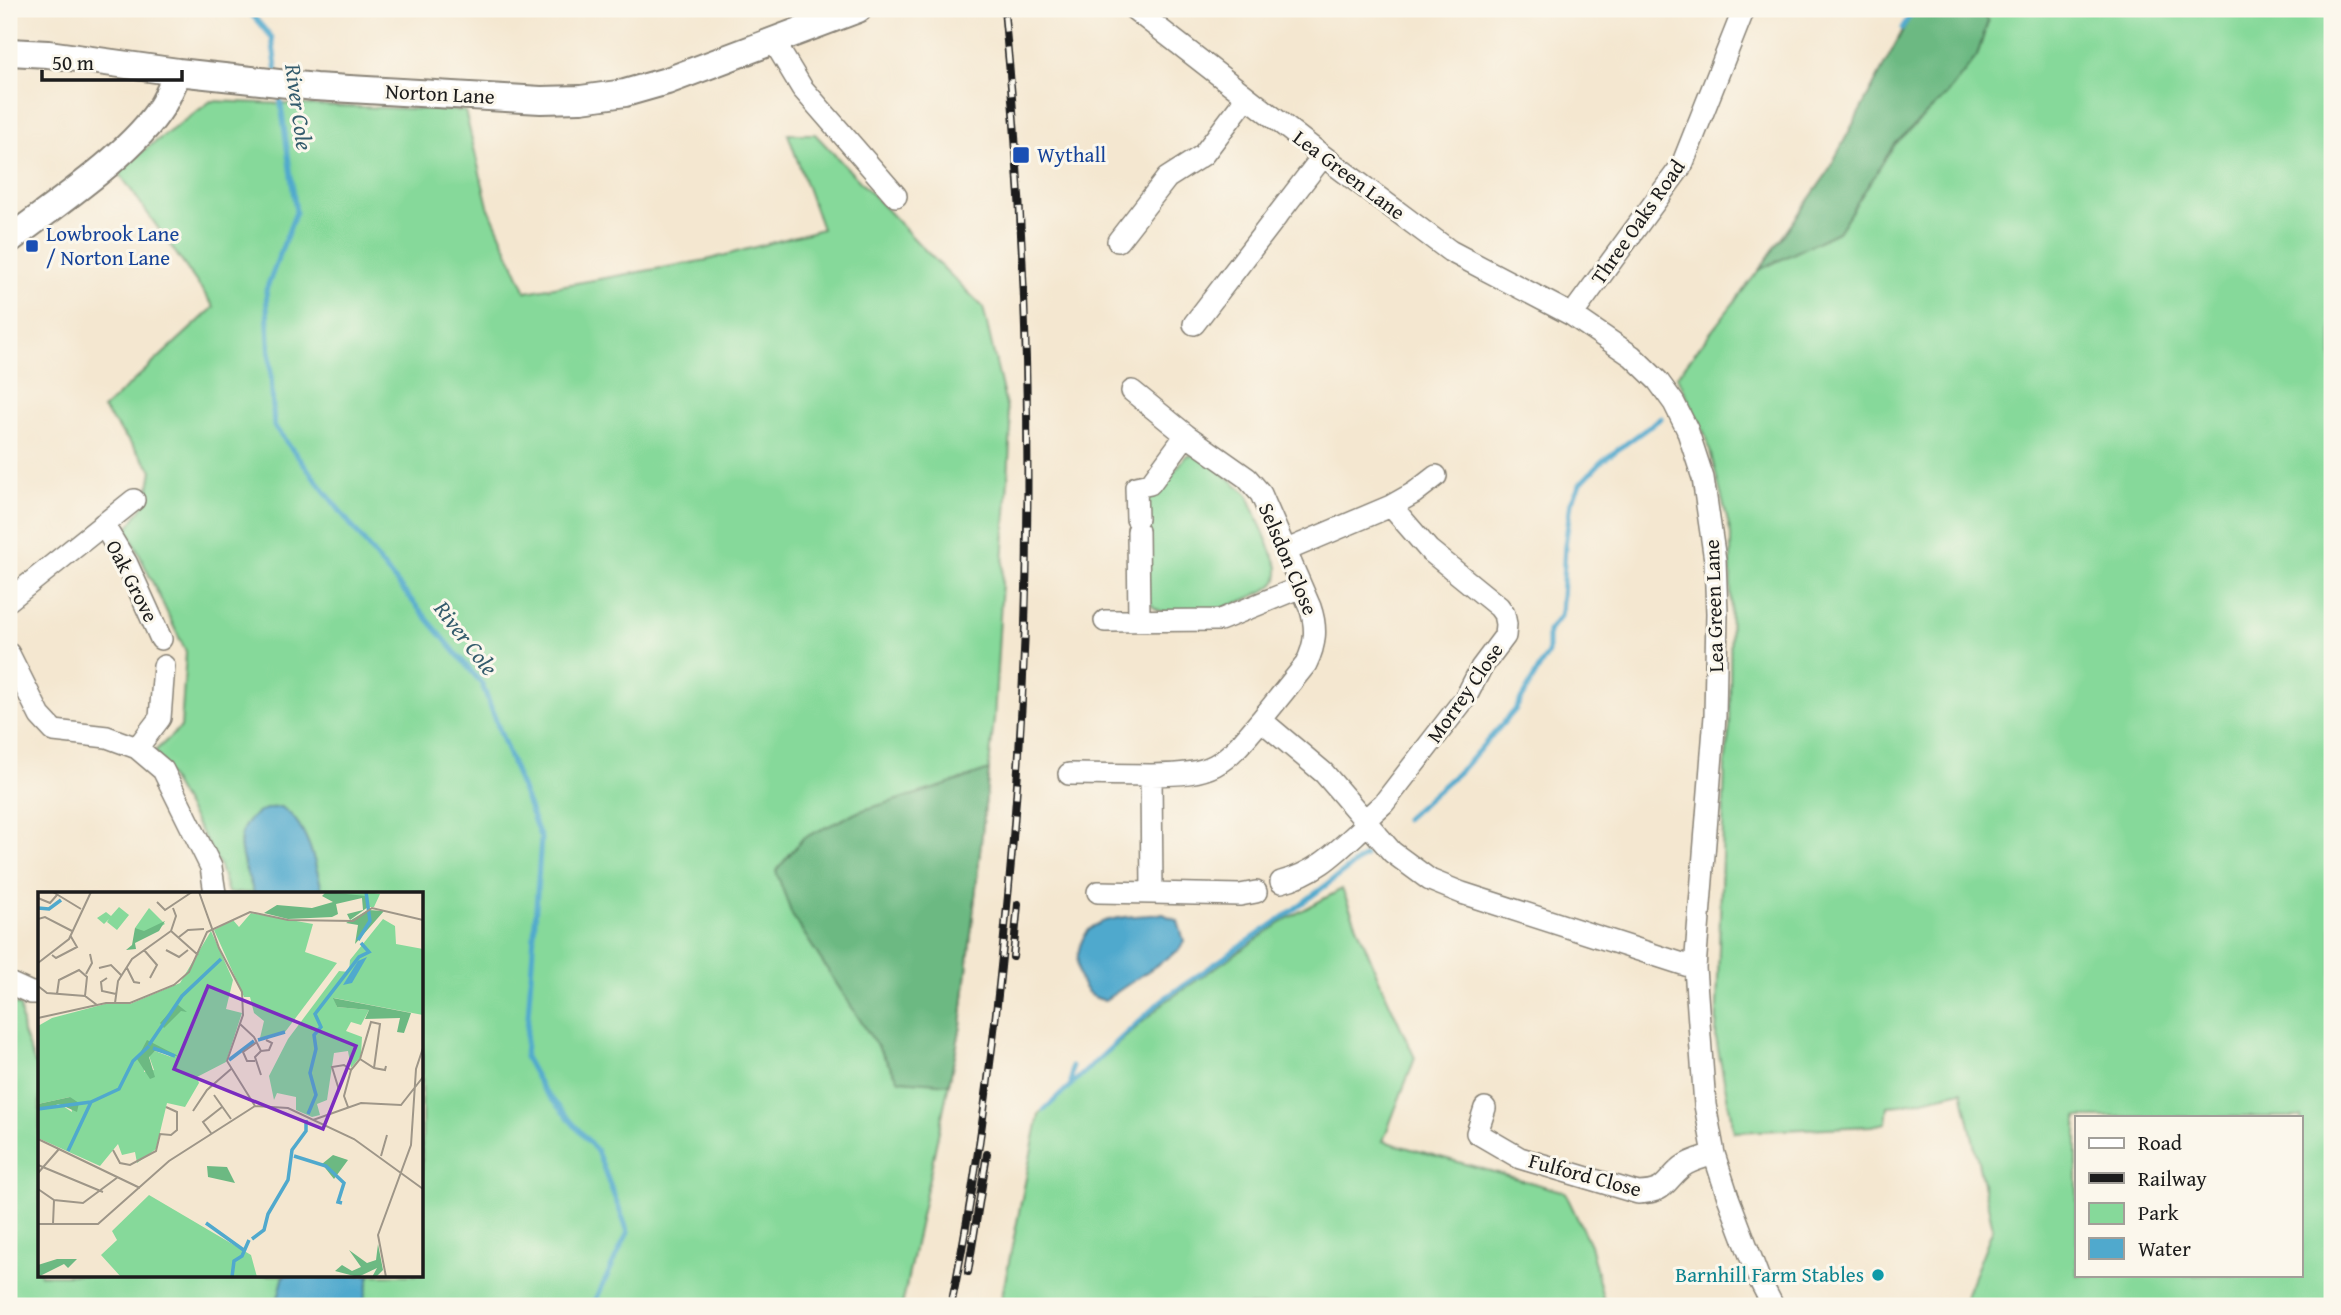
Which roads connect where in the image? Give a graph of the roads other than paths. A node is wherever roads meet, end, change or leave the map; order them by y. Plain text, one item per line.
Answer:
1 (858, 9) edge
2 (1134, 9) edge
3 (1744, 9) edge
4 (773, 40) junction
5 (9, 52) edge
6 (178, 72) junction
7 (1247, 97) junction
8 (1323, 156) junction
9 (896, 196) dead end
10 (9, 240) edge
11 (1118, 241) dead end
12 (1572, 315) junction
13 (1194, 324) dead end
14 (1132, 391) dead end
15 (1186, 435) junction
16 (1436, 476) dead end
17 (134, 500) dead end
18 (1391, 506) junction
19 (103, 524) junction
20 (1287, 550) junction
21 (1301, 587) junction
22 (9, 600) edge
23 (1139, 620) junction
24 (1105, 621) dead end
25 (161, 639) dead end
26 (9, 654) edge
27 (164, 666) dead end
28 (1261, 720) junction
29 (137, 748) junction
30 (1069, 774) dead end
31 (1151, 775) junction
32 (1365, 823) junction
33 (1281, 882) dead end
34 (215, 892) edge
35 (1098, 892) dead end
36 (1256, 892) dead end
37 (1152, 893) junction
38 (1695, 968) junction
39 (9, 984) edge
40 (38, 993) edge
41 (1485, 1108) dead end
42 (1714, 1154) junction
43 (1773, 1306) edge

1 - 4 street, Norton Lane
2 - 7 street, Lea Green Lane
3 - 12 street, Three Oaks Road
4 - 6 street, Norton Lane
4 - 9 street
5 - 6 street, Norton Lane
6 - 10 street
7 - 8 street, Lea Green Lane
7 - 11 street
8 - 12 street, Lea Green Lane
8 - 13 street
12 - 38 street, Lea Green Lane
14 - 15 street, Selsdon Close
15 - 20 street, Selsdon Close
15 - 23 street
16 - 18 street
17 - 19 street, Oak Grove
18 - 20 street
18 - 32 street, Morrey Close
19 - 22 street, Oak Grove
19 - 25 street, Oak Grove
20 - 21 street, Selsdon Close
21 - 23 street
21 - 28 street, Selsdon Close
23 - 24 street
26 - 29 street
27 - 29 street
28 - 31 street, Selsdon Close
28 - 32 street
29 - 34 street
30 - 31 street, Selsdon Close
31 - 37 street
32 - 33 street
32 - 38 street
35 - 37 street
36 - 37 street
38 - 42 street, Lea Green Lane
39 - 40 street
41 - 42 street, Fulford Close
42 - 43 street, Lea Green Lane

